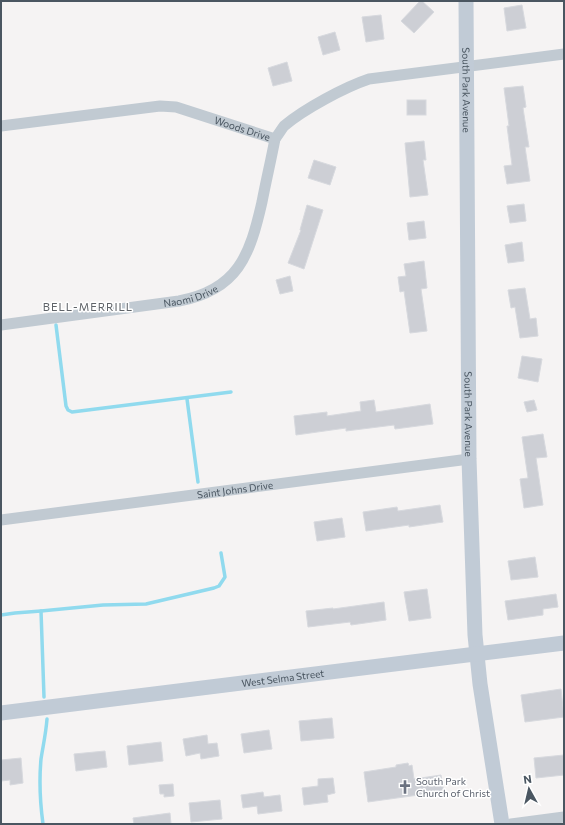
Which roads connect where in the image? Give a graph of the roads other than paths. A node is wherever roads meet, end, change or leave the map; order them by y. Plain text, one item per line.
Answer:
1 (466, 1) edge
2 (564, 54) edge
3 (467, 66) junction
4 (1, 126) edge
5 (276, 139) junction
6 (1, 325) edge
7 (469, 459) junction
8 (1, 520) edge
9 (564, 643) edge
10 (477, 654) junction
11 (1, 714) edge
12 (564, 817) edge
13 (502, 824) edge
14 (512, 824) edge

1 - 3 street, South Park Avenue
2 - 3 street, Woods Drive
3 - 5 street, Woods Drive
3 - 7 street, South Park Avenue
4 - 5 street, Woods Drive
5 - 6 street, Naomi Drive
7 - 8 street, Saint Johns Drive
7 - 10 street, South Park Avenue
9 - 10 street, West Selma Street
10 - 11 street, West Selma Street
10 - 13 street, South Park Avenue
12 - 14 street

